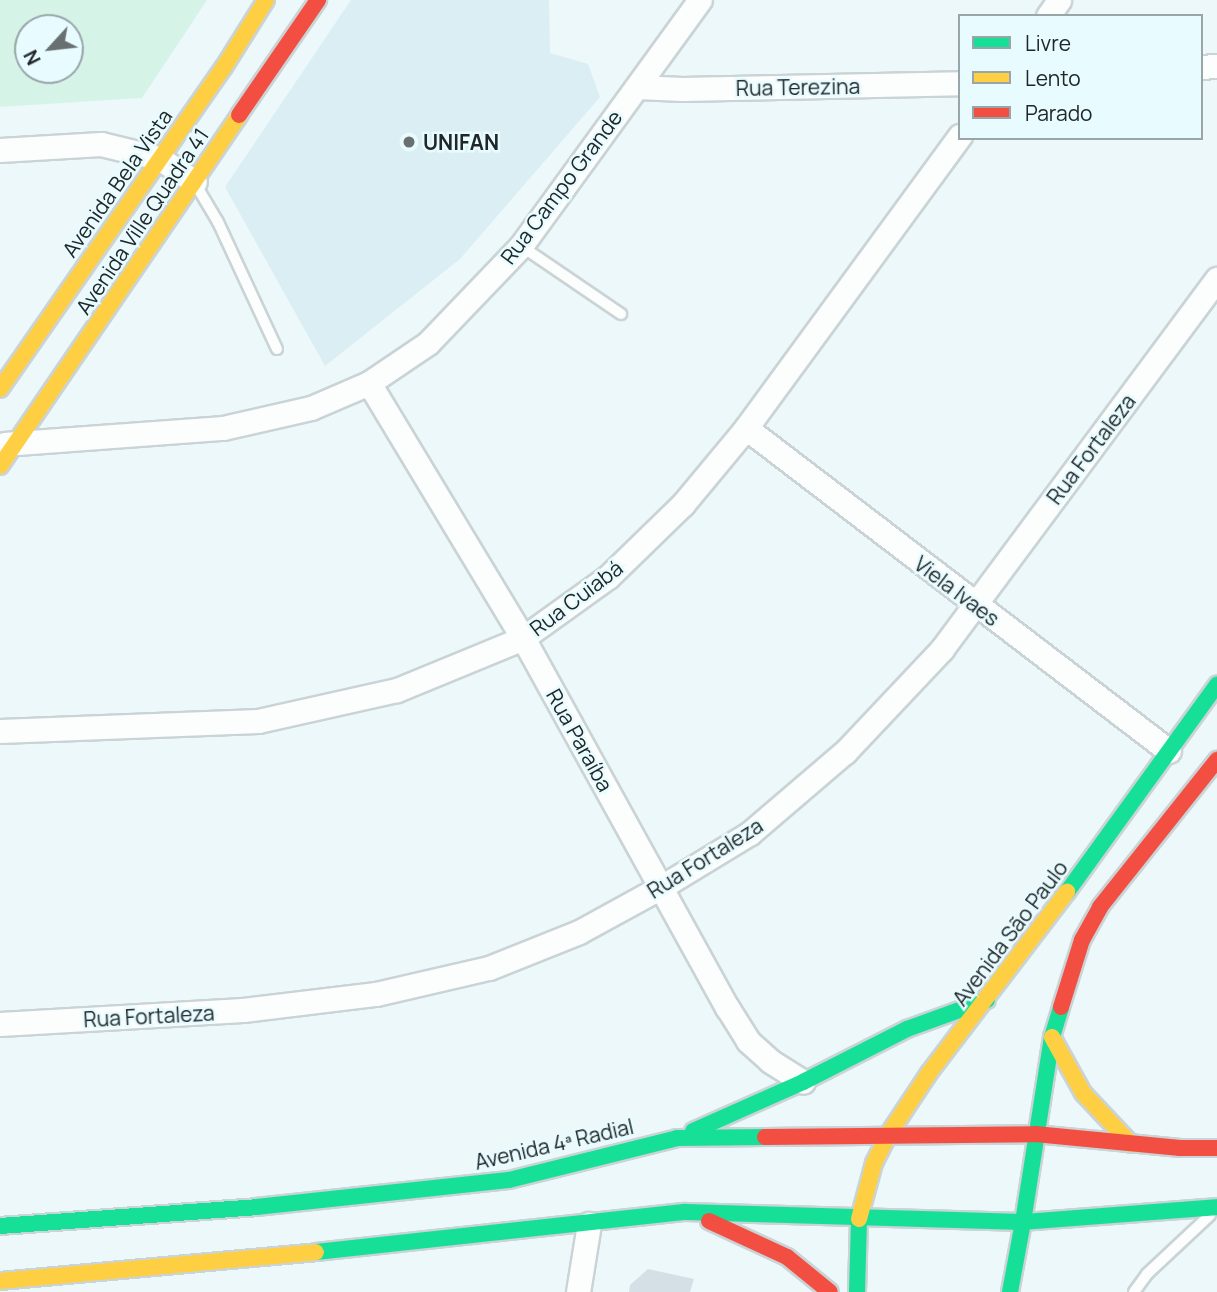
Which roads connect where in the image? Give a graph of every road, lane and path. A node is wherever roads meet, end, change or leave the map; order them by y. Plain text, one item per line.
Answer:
1 (266, 0) edge
2 (318, 0) edge
3 (700, 0) edge
4 (958, 83) edge
5 (637, 87) junction
6 (958, 139) edge
7 (0, 150) edge
8 (159, 158) junction
9 (195, 182) junction
10 (521, 246) junction
11 (1217, 279) edge
12 (621, 314) dead end
13 (277, 349) dead end
14 (369, 383) junction
15 (0, 388) edge
16 (746, 428) junction
17 (8, 444) edge
18 (0, 466) edge
19 (975, 605) junction
20 (523, 638) junction
21 (1217, 685) edge
22 (0, 731) edge
23 (1169, 751) junction
24 (1217, 760) edge
25 (663, 887) junction
26 (987, 1000) junction
27 (0, 1024) edge
28 (1052, 1037) junction
29 (803, 1082) junction
30 (888, 1135) junction
31 (1035, 1135) junction
32 (677, 1138) junction
33 (1131, 1144) junction
34 (1217, 1148) edge
35 (1217, 1208) edge
36 (686, 1212) junction
37 (859, 1219) junction
38 (1023, 1222) junction
39 (589, 1224) junction
40 (0, 1226) edge
41 (0, 1282) edge
42 (578, 1292) edge
43 (830, 1292) edge
44 (857, 1292) edge
45 (1010, 1292) edge
46 (1134, 1292) edge

1 - 8 main road, Avenida Bela Vista
2 - 9 main road, Avenida Ville Quadra 41
3 - 5 street, Rua Campo Grande
4 - 5 street, Rua Terezina
5 - 10 street, Rua Campo Grande
6 - 16 street, Rua Cuiabá
7 - 8 street
8 - 9 street
8 - 15 main road, Avenida Bela Vista
9 - 13 lane
9 - 17 main road, Avenida Ville Quadra 41
10 - 12 lane
10 - 14 street, Rua Campo Grande
11 - 19 street, Rua Fortaleza
14 - 17 street, Rua Campo Grande
14 - 20 street, Rua Paraíba
16 - 19 street, Viela Ivaes
16 - 20 street, Rua Cuiabá
17 - 18 main road, Avenida Ville Quadra 41
19 - 23 street, Viela Ivaes
19 - 25 street, Rua Fortaleza
20 - 22 street, Rua Cuiabá
20 - 25 street, Rua Paraíba
21 - 23 main road, Avenida São Paulo
23 - 26 main road, Avenida São Paulo
24 - 28 main road
25 - 27 street, Rua Fortaleza
25 - 29 street, Rua Paraíba
26 - 29 main road
26 - 30 main road, Avenida São Paulo
28 - 31 main road
28 - 33 main road
29 - 32 main road
30 - 31 main road, Avenida 4ª Radial
30 - 32 main road, Avenida 4ª Radial
30 - 37 main road, Avenida São Paulo
31 - 33 main road, Avenida 4ª Radial
31 - 38 main road
32 - 40 main road, Avenida 4ª Radial
33 - 34 main road, Avenida 4ª Radial
35 - 38 main road
35 - 46 lane
36 - 37 main road
36 - 39 main road
36 - 43 main road
37 - 38 main road
37 - 44 main road, Avenida São Paulo
38 - 45 main road
39 - 41 main road
39 - 42 street

